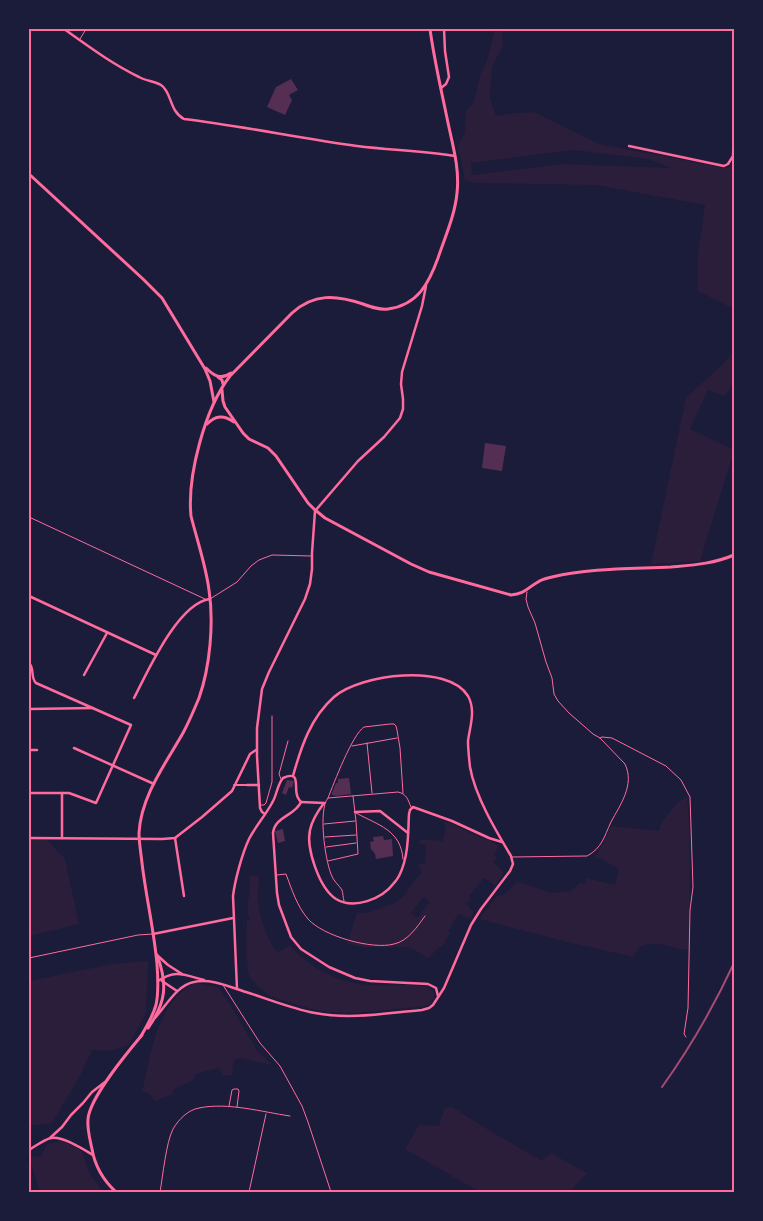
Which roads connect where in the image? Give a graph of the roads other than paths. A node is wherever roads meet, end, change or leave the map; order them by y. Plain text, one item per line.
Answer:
1 (64, 29) edge
2 (86, 29) edge
3 (430, 29) edge
4 (444, 29) edge
5 (80, 40) junction
6 (441, 88) junction
7 (734, 124) edge
8 (629, 146) dead end
9 (455, 156) junction
10 (29, 174) edge
11 (426, 286) junction
12 (202, 364) junction
13 (236, 369) junction
14 (218, 377) junction
15 (212, 385) junction
16 (222, 387) junction
17 (214, 403) junction
18 (236, 424) junction
19 (202, 433) junction
20 (315, 511) junction
21 (29, 517) edge
22 (734, 555) edge
23 (312, 556) junction
24 (527, 591) junction
25 (29, 596) edge
26 (208, 599) junction
27 (106, 633) junction
28 (156, 656) junction
29 (29, 663) edge
30 (30, 667) edge
31 (84, 675) dead end
32 (134, 698) dead end
33 (29, 708) edge
34 (94, 708) junction
35 (272, 716) dead end
36 (398, 738) junction
37 (600, 738) junction
38 (288, 741) dead end
39 (367, 743) junction
40 (351, 746) junction
41 (74, 748) dead end
42 (29, 750) edge
43 (37, 750) dead end
44 (257, 750) junction
45 (113, 766) junction
46 (292, 776) junction
47 (281, 780) junction
48 (154, 784) junction
49 (234, 785) junction
50 (247, 785) joint
51 (259, 785) junction
52 (29, 793) edge
53 (62, 793) junction
54 (403, 793) junction
55 (372, 794) junction
56 (353, 796) junction
57 (328, 798) junction
58 (301, 802) junction
59 (324, 803) junction
60 (260, 805) junction
61 (411, 808) junction
62 (355, 812) junction
63 (265, 814) junction
64 (356, 821) junction
65 (323, 824) junction
66 (408, 833) junction
67 (356, 834) junction
68 (324, 837) junction
69 (29, 838) edge
70 (62, 838) junction
71 (140, 838) junction
72 (175, 838) junction
73 (502, 842) junction
74 (357, 843) junction
75 (325, 848) junction
76 (511, 856) junction
77 (327, 861) junction
78 (404, 864) junction
79 (276, 875) junction
80 (184, 896) dead end
81 (344, 902) junction
82 (425, 916) dead end
83 (233, 918) junction
84 (153, 934) junction
85 (155, 949) junction
86 (158, 956) junction
87 (29, 958) edge
88 (184, 974) junction
89 (164, 979) junction
90 (158, 980) junction
91 (207, 981) junction
92 (223, 985) junction
93 (237, 989) junction
94 (178, 991) junction
95 (438, 998) junction
96 (154, 1019) junction
97 (141, 1036) junction
98 (686, 1037) dead end
99 (108, 1079) junction
100 (229, 1107) junction
101 (237, 1108) junction
102 (266, 1113) junction
103 (290, 1116) dead end
104 (50, 1138) junction
105 (29, 1150) edge
106 (93, 1155) junction
107 (116, 1192) edge
108 (160, 1192) edge
109 (249, 1192) edge
110 (330, 1192) edge

1 - 5 street
2 - 5 lane
3 - 6 street
4 - 6 street
5 - 9 street
6 - 9 street
7 - 8 street
9 - 11 street
10 - 12 street
11 - 13 street
11 - 20 street
12 - 14 street
12 - 15 street
13 - 14 street
13 - 16 street
14 - 16 street
15 - 16 street
15 - 17 street
16 - 17 street
16 - 18 street
17 - 19 street
18 - 19 street
18 - 20 street
19 - 26 street
20 - 23 street
20 - 24 street
21 - 26 lane
22 - 24 street
23 - 26 lane
23 - 44 street
24 - 37 lane
25 - 27 street
26 - 28 street
26 - 48 street
27 - 28 street
27 - 31 street
28 - 32 street
29 - 30 street
30 - 34 street
33 - 34 street
34 - 45 street
35 - 60 lane
36 - 39 lane
36 - 40 lane
36 - 54 lane
37 - 76 lane
37 - 98 lane
38 - 47 lane
39 - 40 lane
39 - 55 lane
40 - 57 lane
41 - 45 street
42 - 43 street
44 - 49 street
44 - 51 street
45 - 48 street
45 - 53 street
46 - 47 street
46 - 58 street
46 - 73 street
47 - 63 street
48 - 71 street
49 - 50 street
49 - 72 street
50 - 51 street
51 - 60 street
52 - 53 street
53 - 70 street
54 - 55 lane
54 - 61 lane
55 - 56 lane
56 - 57 lane
56 - 62 lane
57 - 59 lane
58 - 59 street
58 - 79 street
59 - 65 lane
59 - 81 street
60 - 63 street
61 - 66 street
61 - 73 street
62 - 64 lane
62 - 66 street
62 - 78 lane
63 - 83 street
64 - 65 lane
64 - 67 lane
65 - 68 lane
66 - 78 street
67 - 68 lane
67 - 74 lane
68 - 75 lane
69 - 70 street
70 - 71 street
71 - 72 street
71 - 84 street
72 - 80 street
73 - 76 street
74 - 75 lane
74 - 77 lane
75 - 77 lane
76 - 95 street
77 - 81 lane
78 - 81 street
79 - 82 lane
79 - 95 street
83 - 84 street
83 - 93 street
84 - 85 street
84 - 87 lane
85 - 86 street
85 - 90 street
86 - 88 street
86 - 89 street
88 - 89 street
88 - 91 street
89 - 90 street
89 - 94 street
89 - 96 street
90 - 97 street
91 - 92 street
91 - 94 street
92 - 93 street
92 - 110 lane
93 - 95 street
94 - 96 street
96 - 97 street
97 - 99 street
99 - 104 street
99 - 106 street
100 - 101 lane
100 - 101 lane
100 - 108 lane
101 - 102 lane
102 - 103 lane
102 - 109 lane
104 - 105 street
104 - 106 street
106 - 107 street

